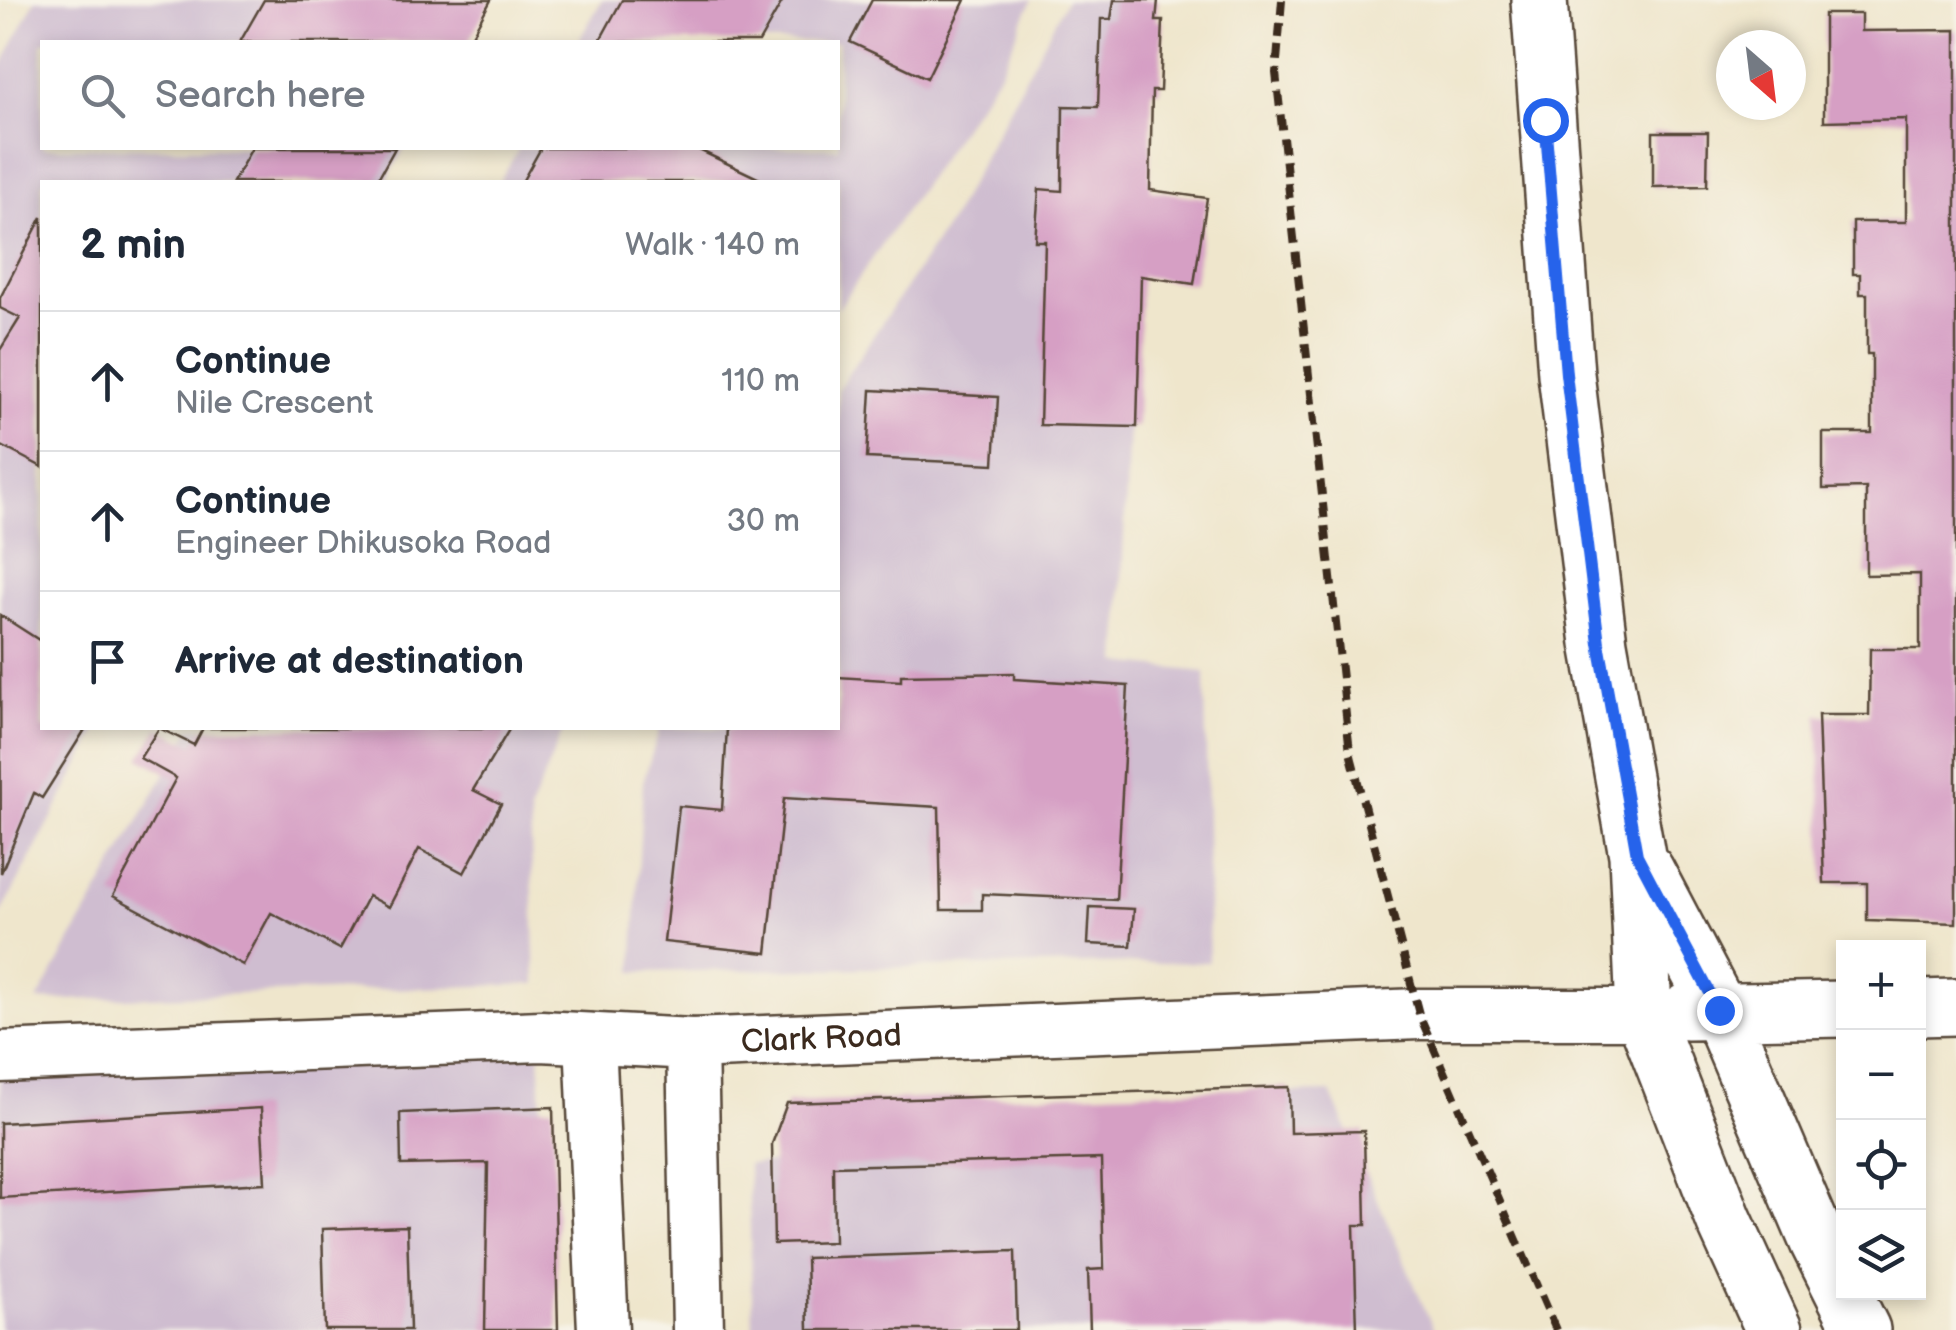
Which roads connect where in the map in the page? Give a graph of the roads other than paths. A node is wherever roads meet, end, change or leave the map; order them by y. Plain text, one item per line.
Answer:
1 (1538, 0) edge
2 (1637, 855) junction
3 (1956, 1007) edge
4 (1836, 1008) edge
5 (1926, 1008) edge
6 (1719, 1010) junction
7 (1644, 1014) junction
8 (590, 1039) junction
9 (692, 1044) junction
10 (0, 1056) edge
11 (603, 1330) edge
12 (698, 1330) edge
13 (1774, 1330) edge
14 (1862, 1330) edge

1 - 2 street
2 - 6 street
2 - 7 street
3 - 5 street
4 - 6 street
6 - 7 street
6 - 14 street
7 - 9 street, Clark Road
7 - 13 street
8 - 9 street, Clark Road
8 - 10 street, Clark Road
8 - 11 street
9 - 12 street

